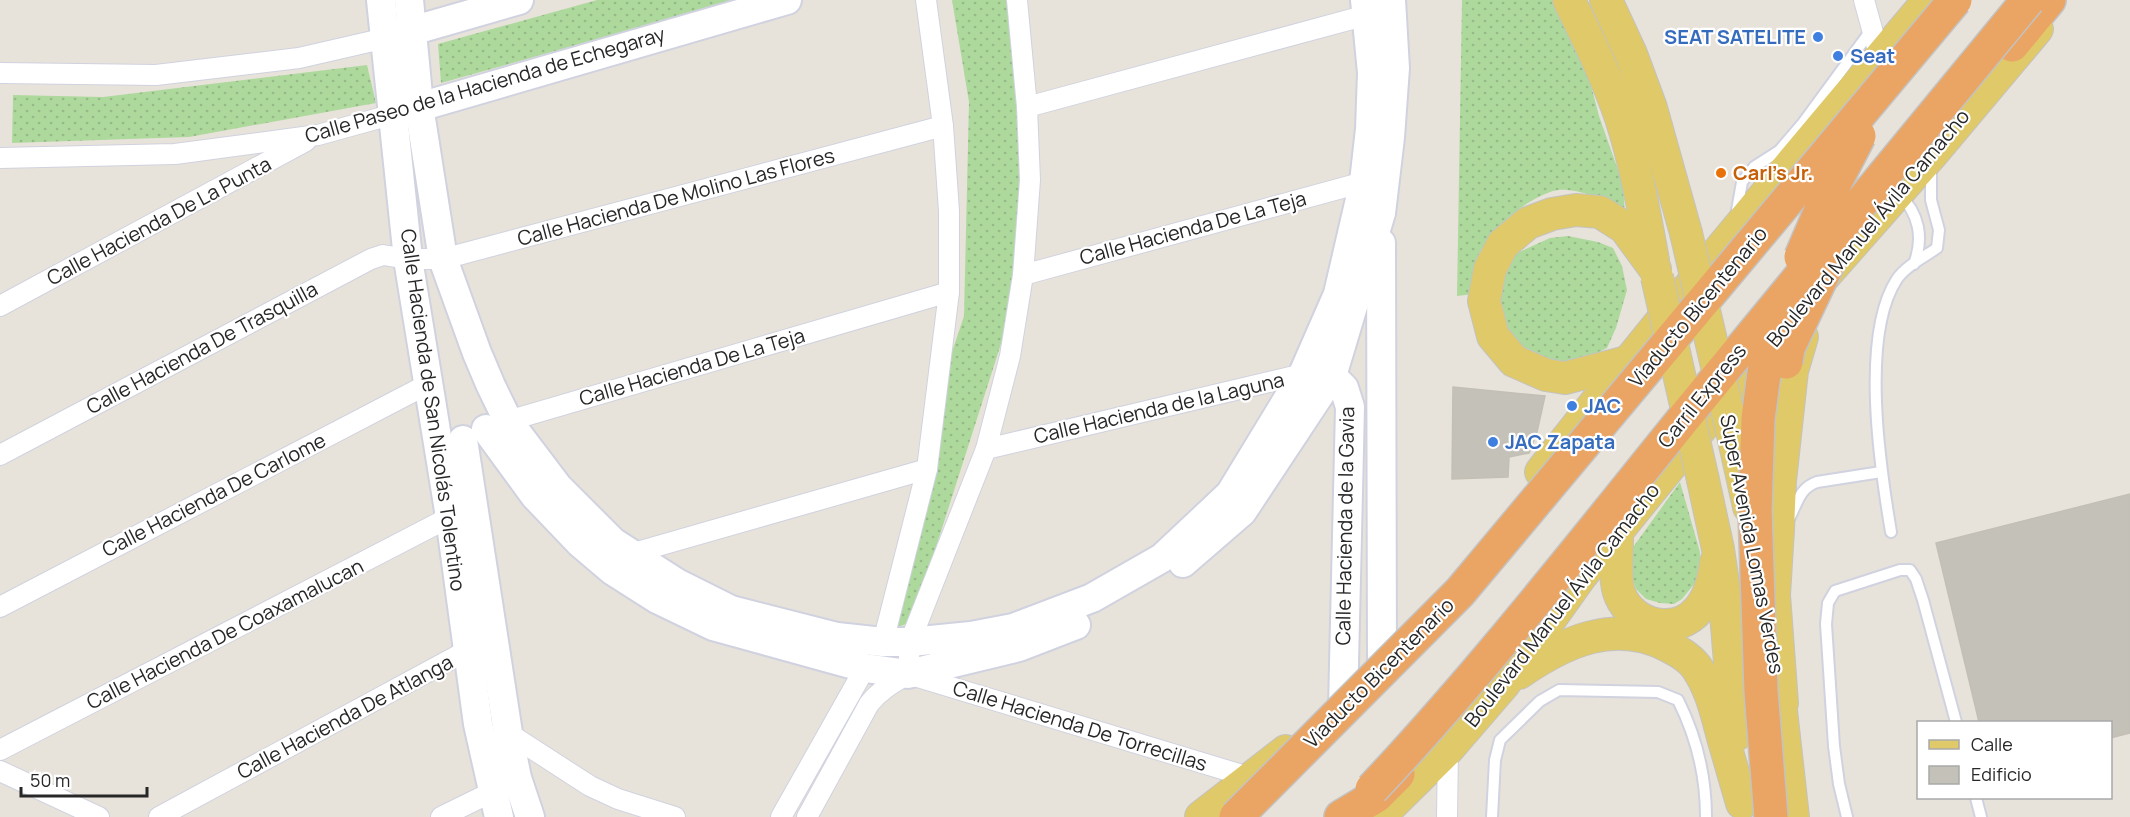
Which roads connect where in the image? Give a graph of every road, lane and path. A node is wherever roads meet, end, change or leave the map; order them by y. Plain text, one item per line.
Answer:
1 (381, 0) edge
2 (409, 0) edge
3 (519, 0) edge
4 (787, 0) edge
5 (926, 0) edge
6 (1017, 0) edge
7 (1391, 0) edge
8 (1569, 0) edge
9 (1606, 0) edge
10 (1864, 0) edge
11 (1929, 0) edge
12 (1955, 0) edge
13 (2028, 0) edge
14 (2049, 0) edge
15 (2061, 0) edge
16 (1366, 8) edge
17 (399, 34) junction
18 (1880, 56) junction
19 (0, 74) edge
20 (1027, 107) junction
21 (407, 110) junction
22 (943, 126) junction
23 (318, 135) junction
24 (1932, 154) junction
25 (0, 158) edge
26 (1898, 192) junction
27 (1368, 200) junction
28 (443, 259) junction
29 (408, 260) junction
30 (1831, 261) junction
31 (1914, 264) junction
32 (1656, 273) junction
33 (1023, 275) junction
34 (949, 292) junction
35 (0, 306) edge
36 (1627, 362) junction
37 (1303, 374) junction
38 (1332, 376) junction
39 (428, 384) junction
40 (474, 435) junction
41 (986, 449) junction
42 (0, 455) edge
43 (927, 469) junction
44 (1881, 472) junction
45 (450, 517) junction
46 (1778, 530) junction
47 (1617, 531) junction
48 (1891, 532) dead end
49 (1718, 549) junction
50 (630, 554) junction
51 (0, 607) edge
52 (896, 642) junction
53 (834, 648) junction
54 (468, 650) junction
55 (1382, 667) junction
56 (865, 668) junction
57 (908, 675) junction
58 (1504, 684) junction
59 (1782, 703) junction
60 (1343, 707) junction
61 (1955, 721) edge
62 (508, 733) junction
63 (1448, 748) junction
64 (0, 750) edge
65 (0, 771) edge
66 (1252, 778) junction
67 (1976, 799) edge
68 (1376, 800) edge
69 (495, 804) edge
70 (1752, 812) edge
71 (99, 817) edge
72 (159, 817) edge
73 (441, 817) edge
74 (530, 817) edge
75 (675, 817) edge
76 (781, 817) edge
77 (807, 817) edge
78 (1201, 817) edge
79 (1236, 817) edge
80 (1331, 817) edge
81 (1341, 817) edge
82 (1352, 817) edge
83 (1447, 817) edge
84 (1492, 817) edge
85 (1706, 817) edge
86 (1780, 817) edge
87 (1793, 817) edge
88 (1847, 817) edge
89 (1981, 817) edge

1 - 17 main road, Calle Hacienda de San Nicolás Tolentino
2 - 17 main road, Calle Hacienda de San Nicolás Tolentino
3 - 17 main road
4 - 21 main road, Calle Paseo de la Hacienda de Echegaray
5 - 22 street
6 - 20 street
7 - 27 main road, Calle Hacienda de la Gavia
8 - 32 main road, Súper Avenida Lomas Verdes
9 - 59 main road, Súper Avenida Lomas Verdes, bridge
10 - 18 street
11 - 18 main road
12 - 18 highway, Viaducto Bicentenario, bridge
13 - 68 highway, Carril Express, bridge
14 - 30 highway
15 - 24 main road, Boulevard Manuel Ávila Camacho
16 - 20 street
16 - 27 main road, Calle Hacienda de la Gavia
17 - 19 street
17 - 21 main road, Calle Hacienda de San Nicolás Tolentino
18 - 36 main road
18 - 70 highway, bridge
18 - 79 highway, Viaducto Bicentenario, bridge
20 - 33 street
21 - 23 street, Calle Paseo de la Hacienda de Echegaray
21 - 28 main road, Calle Hacienda de San Nicolás Tolentino
21 - 29 main road, Calle Hacienda de San Nicolás Tolentino
22 - 28 street, Calle Hacienda De Molino Las Flores
22 - 34 street
23 - 25 street, Calle Paseo de la Hacienda de Echegaray
23 - 35 street, Calle Hacienda De La Punta
24 - 26 main road, Boulevard Manuel Ávila Camacho
24 - 31 lane
26 - 30 main road, Boulevard Manuel Ávila Camacho
26 - 31 lane
27 - 33 street, Calle Hacienda De La Teja
27 - 37 main road, Calle Hacienda de la Gavia
27 - 38 main road, Calle Hacienda de la Gavia
27 - 55 main road, Calle Hacienda de la Gavia
28 - 29 street, Calle Hacienda De Molino Las Flores
28 - 40 main road, Calle Hacienda de San Nicolás Tolentino
29 - 39 main road, Calle Hacienda de San Nicolás Tolentino
29 - 42 street, Calle Hacienda De Trasquilla
30 - 46 main road
30 - 47 main road, Boulevard Manuel Ávila Camacho
30 - 68 highway, bridge
30 - 86 highway, bridge
31 - 44 lane
32 - 36 main road
32 - 49 main road, Súper Avenida Lomas Verdes, bridge
33 - 41 street
34 - 40 street, Calle Hacienda De La Teja
34 - 43 street
36 - 55 main road
37 - 38 street, Calle Hacienda de la Laguna
37 - 41 street, Calle Hacienda de la Laguna
37 - 52 main road, Calle Hacienda de la Gavia
38 - 57 main road
38 - 60 main road, Calle Hacienda de la Gavia
39 - 40 main road, Calle Hacienda de San Nicolás Tolentino
39 - 51 street, Calle Hacienda De Carlome
40 - 45 main road, Calle Hacienda de San Nicolás Tolentino
40 - 50 main road
40 - 53 main road
40 - 62 main road, Calle Hacienda de San Nicolás Tolentino
41 - 52 street
43 - 50 street
43 - 52 street
44 - 46 lane
44 - 48 lane
45 - 54 main road, Calle Hacienda de San Nicolás Tolentino
45 - 64 street, Calle Hacienda De Coaxamalucan
46 - 59 main road
47 - 49 main road
47 - 58 main road, Boulevard Manuel Ávila Camacho
49 - 70 main road, Súper Avenida Lomas Verdes
50 - 53 main road
52 - 53 main road, Calle Hacienda de la Gavia
52 - 57 street
53 - 56 main road
54 - 69 main road, Calle Hacienda de San Nicolás Tolentino
54 - 72 street, Calle Hacienda De Atlanga
55 - 60 main road
56 - 57 main road
56 - 76 street
57 - 66 street, Calle Hacienda De Torrecillas
57 - 77 street
58 - 63 main road, Boulevard Manuel Ávila Camacho
58 - 70 main road
59 - 87 main road, Súper Avenida Lomas Verdes
60 - 66 main road
61 - 88 lane
62 - 74 main road, Calle Hacienda de San Nicolás Tolentino
62 - 75 street
63 - 68 main road, Boulevard Manuel Ávila Camacho
63 - 83 street
65 - 71 street
66 - 78 main road
67 - 89 lane
68 - 80 highway
68 - 81 highway
68 - 82 highway
69 - 73 street
84 - 85 lane

